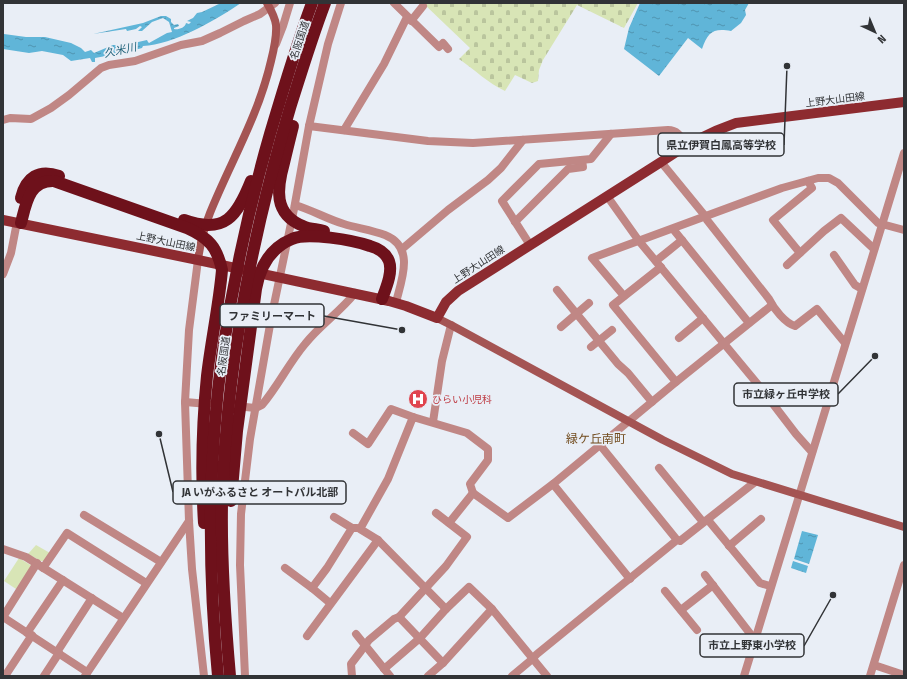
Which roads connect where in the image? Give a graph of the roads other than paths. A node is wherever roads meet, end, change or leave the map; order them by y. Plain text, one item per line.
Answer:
1 (266, 3) edge
2 (276, 3) edge
3 (290, 3) edge
4 (312, 3) edge
5 (324, 3) edge
6 (341, 3) edge
7 (394, 3) edge
8 (423, 6) dead end
9 (320, 16) junction
10 (409, 18) junction
11 (305, 23) junction
12 (448, 49) dead end
13 (273, 50) junction
14 (904, 102) edge
15 (3, 120) edge
16 (309, 126) junction
17 (344, 130) junction
18 (611, 134) junction
19 (523, 140) junction
20 (686, 145) junction
21 (904, 153) edge
22 (582, 160) junction
23 (661, 162) junction
24 (808, 181) junction
25 (607, 196) junction
26 (295, 207) junction
27 (706, 217) junction
28 (3, 220) edge
29 (515, 222) junction
30 (19, 223) junction
31 (882, 223) junction
32 (673, 229) junction
33 (904, 230) edge
34 (682, 240) junction
35 (639, 241) junction
36 (530, 245) junction
37 (402, 249) junction
38 (874, 249) junction
39 (800, 253) junction
40 (834, 255) dead end
41 (198, 260) junction
42 (658, 264) junction
43 (787, 265) dead end
44 (3, 274) edge
45 (275, 276) junction
46 (862, 289) junction
47 (557, 290) dead end
48 (355, 293) junction
49 (624, 296) junction
50 (389, 301) junction
51 (589, 303) dead end
52 (772, 305) junction
53 (577, 314) junction
54 (437, 318) junction
55 (703, 318) junction
56 (749, 323) junction
57 (451, 325) junction
58 (561, 327) dead end
59 (612, 330) dead end
60 (679, 338) dead end
61 (599, 341) junction
62 (845, 343) junction
63 (724, 344) junction
64 (591, 347) dead end
65 (676, 382) junction
66 (185, 402) junction
67 (652, 402) junction
68 (253, 407) junction
69 (413, 417) junction
70 (629, 421) junction
71 (433, 422) junction
72 (353, 433) dead end
73 (600, 445) junction
74 (812, 452) junction
75 (659, 468) dead end
76 (755, 482) junction
77 (554, 484) junction
78 (473, 493) junction
79 (799, 495) junction
80 (436, 513) dead end
81 (84, 515) dead end
82 (334, 517) dead end
83 (761, 519) dead end
84 (189, 521) junction
85 (706, 521) junction
86 (449, 523) junction
87 (904, 527) edge
88 (356, 528) junction
89 (378, 540) junction
90 (677, 540) junction
91 (729, 546) junction
92 (3, 549) edge
93 (160, 562) junction
94 (904, 565) edge
95 (40, 566) junction
96 (285, 568) dead end
97 (705, 575) dead end
98 (630, 579) junction
99 (63, 580) junction
100 (146, 583) junction
101 (713, 586) junction
102 (770, 586) junction
103 (312, 588) junction
104 (426, 588) junction
105 (665, 591) dead end
106 (92, 598) junction
107 (330, 603) junction
108 (213, 605) junction
109 (446, 609) junction
110 (492, 609) junction
111 (681, 610) junction
112 (3, 617) edge
113 (399, 617) junction
114 (123, 618) junction
115 (697, 630) dead end
116 (29, 634) junction
117 (356, 634) dead end
118 (307, 636) dead end
119 (420, 638) junction
120 (755, 640) junction
121 (364, 645) junction
122 (58, 652) junction
123 (532, 658) junction
124 (443, 663) junction
125 (874, 665) junction
126 (384, 669) junction
127 (86, 674) edge
128 (904, 675) edge
129 (6, 676) edge
130 (44, 676) edge
131 (204, 676) edge
132 (218, 676) edge
133 (231, 676) edge
134 (245, 676) edge
135 (352, 676) edge
136 (390, 676) edge
137 (428, 676) edge
138 (512, 676) edge
139 (547, 676) edge
140 (744, 676) edge
141 (870, 676) edge

1 - 13 street
2 - 15 street
3 - 13 street
4 - 11 highway, 名阪国道
5 - 9 highway, 名阪国道
6 - 16 street
7 - 10 street
8 - 10 street
9 - 50 highway
9 - 133 highway, 名阪国道
10 - 12 street
10 - 17 street
11 - 30 highway
11 - 108 highway, 名阪国道
13 - 41 street
14 - 20 main road, 上野大山田線
16 - 17 street
16 - 26 street
17 - 19 street
18 - 19 street
18 - 20 street
18 - 22 street
19 - 37 street
20 - 23 main road, 上野大山田線
21 - 31 street
22 - 29 street
22 - 29 street
23 - 25 main road, 上野大山田線
23 - 27 street
24 - 27 street
24 - 31 street
24 - 39 street
25 - 35 street
25 - 36 main road, 上野大山田線
26 - 37 street
26 - 45 street
27 - 32 street
27 - 52 street
28 - 30 main road, 上野大山田線
29 - 36 street
30 - 41 main road, 上野大山田線
30 - 44 street
30 - 108 highway
31 - 33 street
31 - 38 street
32 - 34 street
32 - 35 street
34 - 42 street
34 - 56 street
35 - 42 street
35 - 49 street
36 - 54 main road, 上野大山田線
37 - 50 street
38 - 39 street
38 - 46 street
39 - 43 street
40 - 46 street
41 - 45 main road, 上野大山田線
41 - 66 street
42 - 49 street
42 - 55 street
45 - 48 main road, 上野大山田線
45 - 68 street
46 - 62 street
47 - 53 street
48 - 50 main road, 上野大山田線
48 - 68 street
49 - 65 street
50 - 54 main road, 上野大山田線
50 - 133 highway
51 - 53 street
52 - 56 street
52 - 62 street
53 - 58 street
53 - 61 street
54 - 57 street
55 - 60 street
55 - 63 street
56 - 63 street
57 - 70 street
57 - 71 street
59 - 61 street
61 - 64 street
61 - 67 street
62 - 74 street
63 - 65 street
63 - 74 street
65 - 67 street
66 - 68 street
66 - 84 street
67 - 70 street
68 - 134 street
69 - 71 street
69 - 72 street
69 - 88 street
70 - 73 street
70 - 76 street
71 - 78 street
73 - 77 street
73 - 90 street
74 - 79 street
75 - 85 street
76 - 79 street
76 - 85 street
77 - 78 street
77 - 98 street
78 - 86 street
79 - 87 street
79 - 102 street
80 - 86 street
81 - 93 street
82 - 88 street
83 - 91 street
84 - 93 street
84 - 131 street
85 - 90 street
85 - 91 street
86 - 104 street
88 - 89 street
88 - 103 street
89 - 104 street
89 - 107 street
90 - 98 street
91 - 102 street
92 - 95 street
93 - 100 street
94 - 125 street
95 - 99 street
95 - 100 street
95 - 112 street
96 - 103 street
97 - 101 street
98 - 123 street
99 - 106 street
99 - 116 street
100 - 114 street
101 - 111 street
101 - 120 street
102 - 120 street
103 - 107 street
104 - 109 street
104 - 113 street
105 - 111 street
106 - 114 street
106 - 122 street
107 - 118 street
108 - 132 highway, 名阪国道
109 - 110 street
109 - 119 street
110 - 123 street
110 - 124 street
111 - 115 street
112 - 116 street
113 - 119 street
113 - 121 street
114 - 127 street
116 - 122 street
116 - 129 street
117 - 121 street
119 - 124 street
119 - 126 street
120 - 140 street
121 - 126 street
121 - 135 street
122 - 127 street
122 - 130 street
123 - 138 street
123 - 139 street
124 - 137 street
125 - 128 street
125 - 141 street
126 - 136 street

